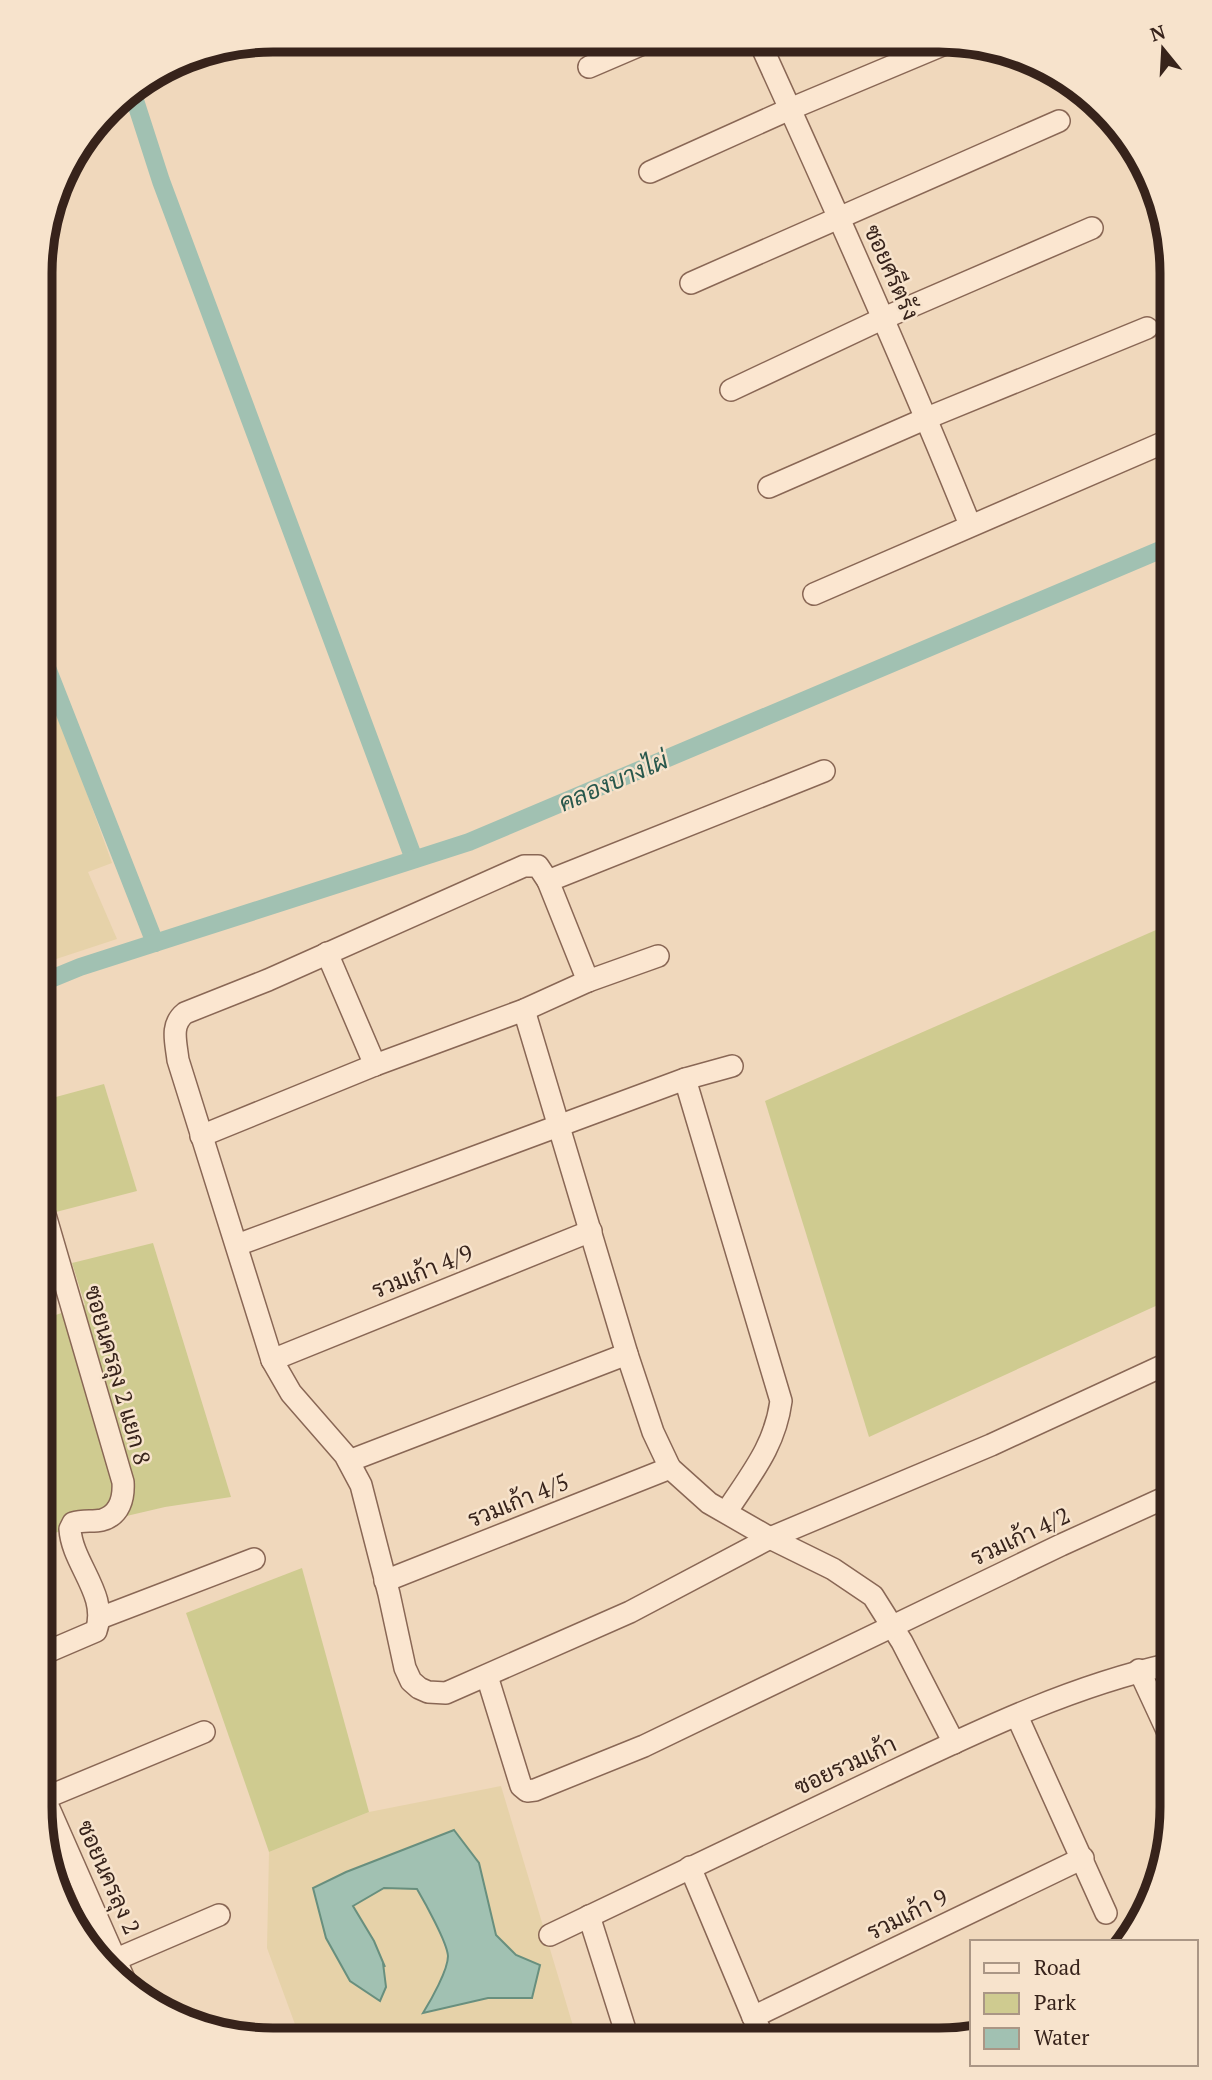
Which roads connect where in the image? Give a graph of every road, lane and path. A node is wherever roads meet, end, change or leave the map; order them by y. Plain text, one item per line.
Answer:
1 (622, 53) edge
2 (765, 53) edge
3 (924, 53) edge
4 (589, 67) dead end
5 (790, 109) junction
6 (1059, 121) dead end
7 (650, 172) dead end
8 (839, 216) junction
9 (1091, 228) dead end
10 (691, 283) dead end
11 (884, 318) junction
12 (1147, 328) dead end
13 (731, 390) dead end
14 (927, 418) junction
15 (1160, 444) edge
16 (769, 487) dead end
17 (970, 525) junction
18 (814, 594) dead end
19 (824, 771) dead end
20 (548, 881) junction
21 (327, 953) junction
22 (658, 956) dead end
23 (589, 981) junction
24 (524, 1010) junction
25 (374, 1065) junction
26 (732, 1066) dead end
27 (685, 1079) junction
28 (560, 1125) junction
29 (201, 1136) junction
30 (591, 1231) junction
31 (53, 1242) edge
32 (237, 1245) junction
33 (627, 1354) junction
34 (272, 1360) junction
35 (1159, 1367) edge
36 (349, 1461) junction
37 (670, 1468) junction
38 (1159, 1500) edge
39 (727, 1511) junction
40 (770, 1538) junction
41 (254, 1559) dead end
42 (386, 1581) junction
43 (100, 1618) junction
44 (892, 1626) junction
45 (53, 1649) edge
46 (1159, 1666) edge
47 (1139, 1670) junction
48 (487, 1676) junction
49 (1159, 1713) edge
50 (1017, 1716) junction
51 (204, 1732) dead end
52 (954, 1743) junction
53 (53, 1791) edge
54 (54, 1823) edge
55 (1083, 1858) junction
56 (690, 1867) junction
57 (1106, 1913) dead end
58 (219, 1916) dead end
59 (589, 1916) junction
60 (550, 1935) dead end
61 (106, 1951) edge
62 (115, 1960) edge
63 (753, 2017) junction
64 (625, 2028) edge
65 (759, 2028) edge

1 - 4 street
2 - 5 street, ซอยศรีตรัง
3 - 5 street
5 - 7 street
5 - 8 street, ซอยศรีตรัง
6 - 8 street
8 - 10 street
8 - 11 street, ซอยศรีตรัง
9 - 11 street
11 - 13 street
11 - 14 street, ซอยศรีตรัง
12 - 14 street
14 - 16 street
14 - 17 street, ซอยศรีตรัง
15 - 17 street
17 - 18 street
19 - 20 street
20 - 21 street
20 - 23 street
21 - 25 street
21 - 29 street
22 - 23 street
23 - 24 street
24 - 25 street
24 - 28 street
25 - 29 street
26 - 27 street
27 - 28 street
27 - 39 street
28 - 30 street
28 - 32 street
29 - 32 street
30 - 33 street
30 - 34 street, รวมเก้า 4/9
31 - 43 street, ซอยนครลุง 2 แยก 8
32 - 34 street
33 - 36 street
33 - 37 street
34 - 36 street
35 - 40 street
36 - 42 street
37 - 39 street
37 - 42 street, รวมเก้า 4/5
38 - 44 street, รวมเก้า 4/2
39 - 40 street
40 - 44 street
40 - 48 street
41 - 43 street
42 - 48 street
43 - 45 street
44 - 48 street, รวมเก้า 4/2
44 - 52 street
46 - 47 street, ซอยรวมเก้า
47 - 49 street
47 - 50 street, ซอยรวมเก้า
50 - 52 street, ซอยรวมเก้า
50 - 55 street
51 - 53 street
52 - 56 street, ซอยรวมเก้า
54 - 61 street, ซอยนครลุง 2
55 - 57 street
55 - 63 street, รวมเก้า 9
56 - 59 street, ซอยรวมเก้า
56 - 63 street
58 - 62 street
59 - 60 street, ซอยรวมเก้า
59 - 64 street
63 - 65 street

